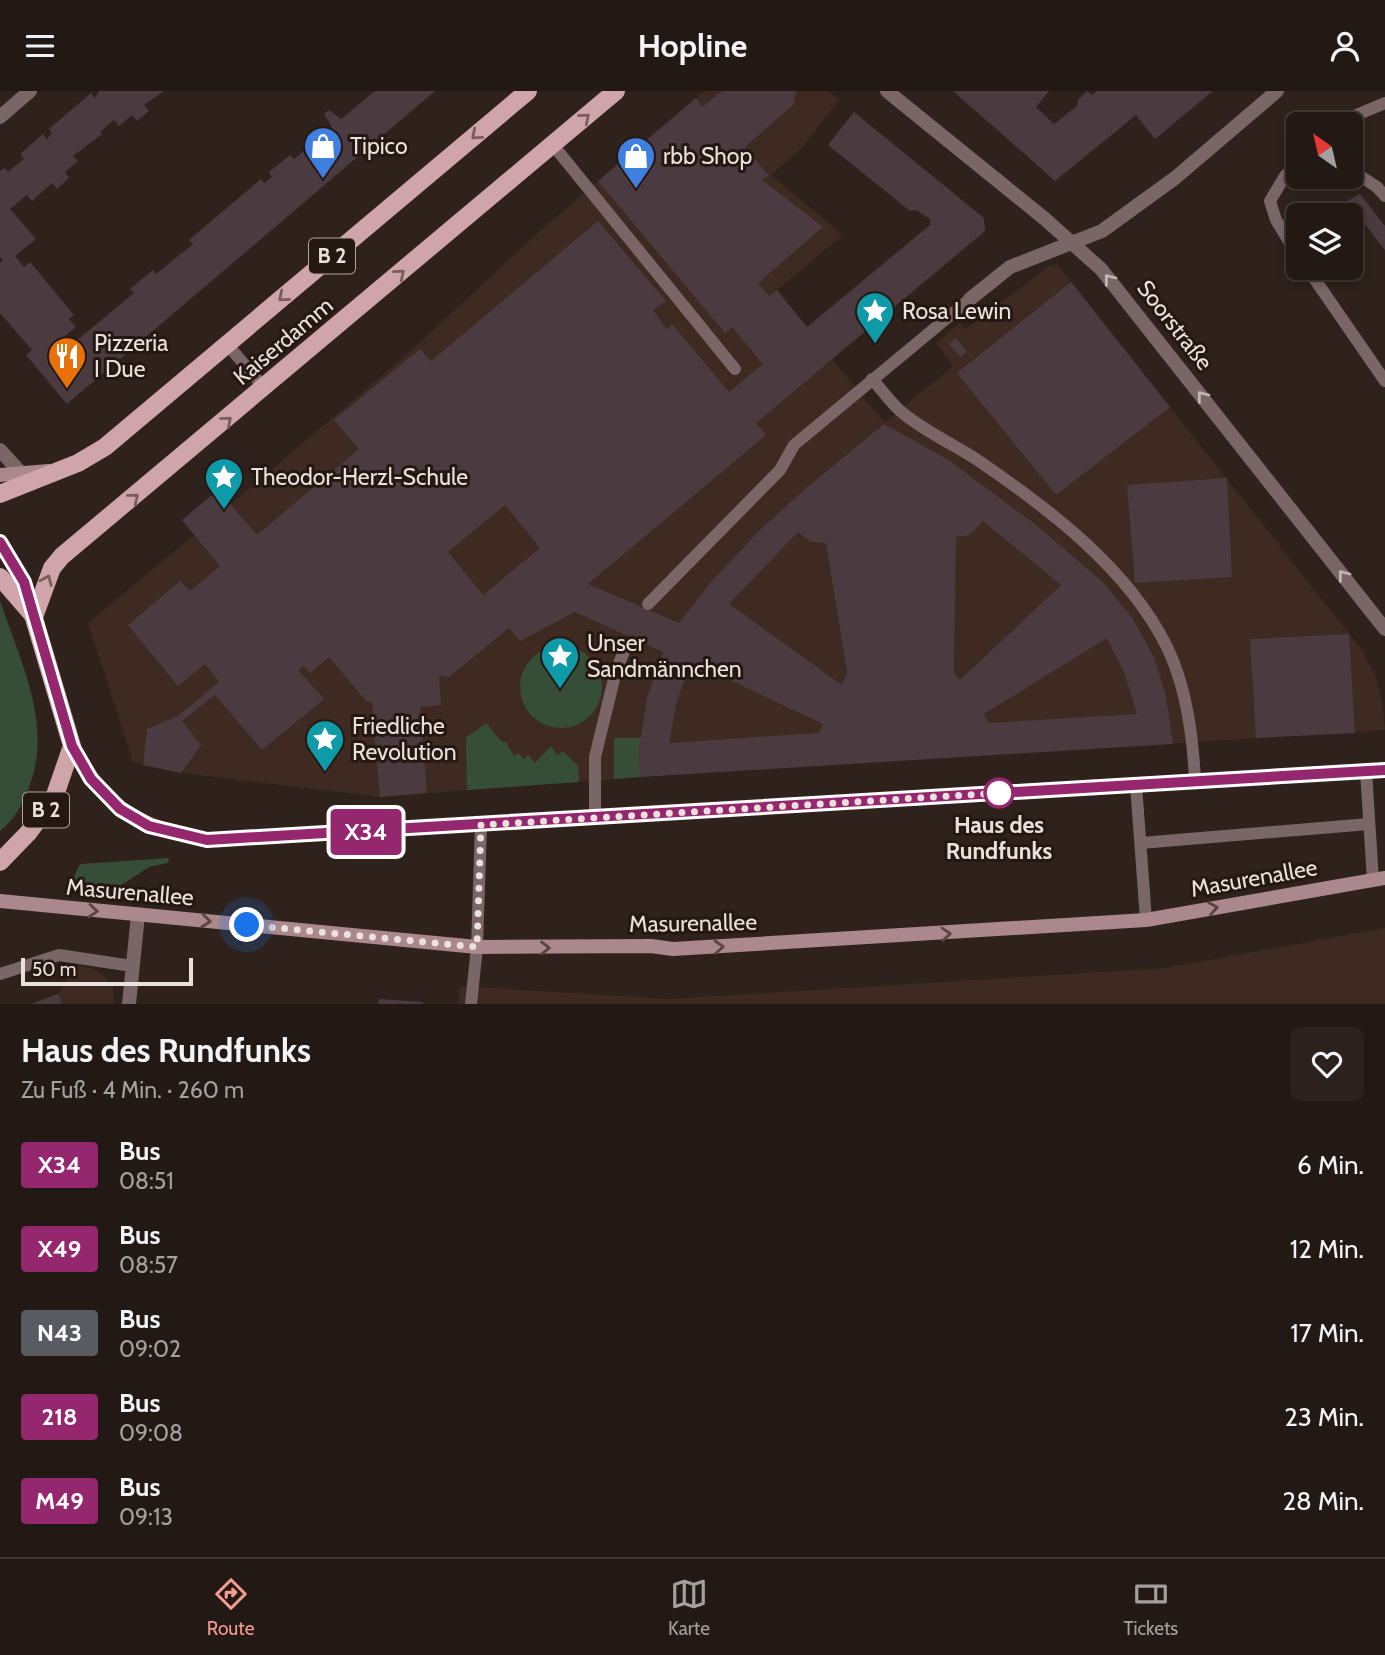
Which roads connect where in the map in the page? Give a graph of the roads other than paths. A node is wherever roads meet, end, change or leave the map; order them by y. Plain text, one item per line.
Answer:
1 (30, 91) edge
2 (528, 91) edge
3 (617, 91) edge
4 (887, 91) edge
5 (1278, 91) edge
6 (1385, 103) edge
7 (1363, 112) edge
8 (0, 117) edge
9 (553, 145) junction
10 (1286, 175) edge
11 (1363, 178) edge
12 (1385, 197) edge
13 (1286, 236) edge
14 (1073, 243) junction
15 (1316, 280) edge
16 (970, 299) joint
17 (227, 344) junction
18 (735, 369) dead end
19 (872, 379) junction
20 (1385, 381) edge
21 (265, 389) junction
22 (0, 450) edge
23 (54, 471) junction
24 (21, 473) junction
25 (0, 475) edge
26 (0, 494) edge
27 (0, 542) edge
28 (0, 577) edge
29 (648, 604) dead end
30 (34, 616) junction
31 (1385, 629) edge
32 (627, 644) dead end
33 (72, 746) junction
34 (1385, 770) edge
35 (1366, 771) junction
36 (1195, 781) junction
37 (1136, 785) junction
38 (595, 819) junction
39 (1369, 824) junction
40 (481, 825) junction
41 (1141, 843) junction
42 (0, 862) edge
43 (1379, 879) edge
44 (0, 901) edge
45 (138, 915) junction
46 (1146, 920) junction
47 (477, 947) junction
48 (132, 966) junction
49 (0, 974) edge
50 (129, 1004) edge
51 (471, 1004) edge

1 - 8 street
2 -> 17 main road, Kaiserdamm / B 2
9 -> 3 main road, Kaiserdamm / B 2
4 - 14 street, Soorstraße
5 - 14 street
6 - 7 lane
9 - 18 lane
21 -> 9 main road, Kaiserdamm / B 2
10 - 13 lane
11 - 12 lane
14 - 16 street
31 -> 14 street, Soorstraße
15 - 20 lane
16 - 19 lane
17 - 21 lane
17 - 23 main road, Kaiserdamm / B 2
19 - 29 lane
19 - 36 lane
30 -> 21 main road, Kaiserdamm / B 2
22 - 24 street
23 - 24 main road, Kaiserdamm
23 - 26 main road, Kaiserdamm / B 2
24 - 25 main road, Kaiserdamm
27 - 30 main road
28 - 30 main road
30 - 33 main road
32 - 38 lane
33 - 40 main road
33 - 42 main road, B 2
34 - 35 main road
35 - 36 main road
35 - 39 lane
36 - 37 main road
37 - 38 main road
37 - 41 lane
38 - 40 main road
39 - 41 lane
39 - 43 lane
40 - 47 lane
41 - 46 lane
46 -> 43 main road, Masurenallee
44 -> 45 main road, Masurenallee
45 -> 47 main road, Masurenallee
45 - 48 street
47 -> 46 main road, Masurenallee
47 - 51 lane
48 - 49 lane
48 - 50 street

